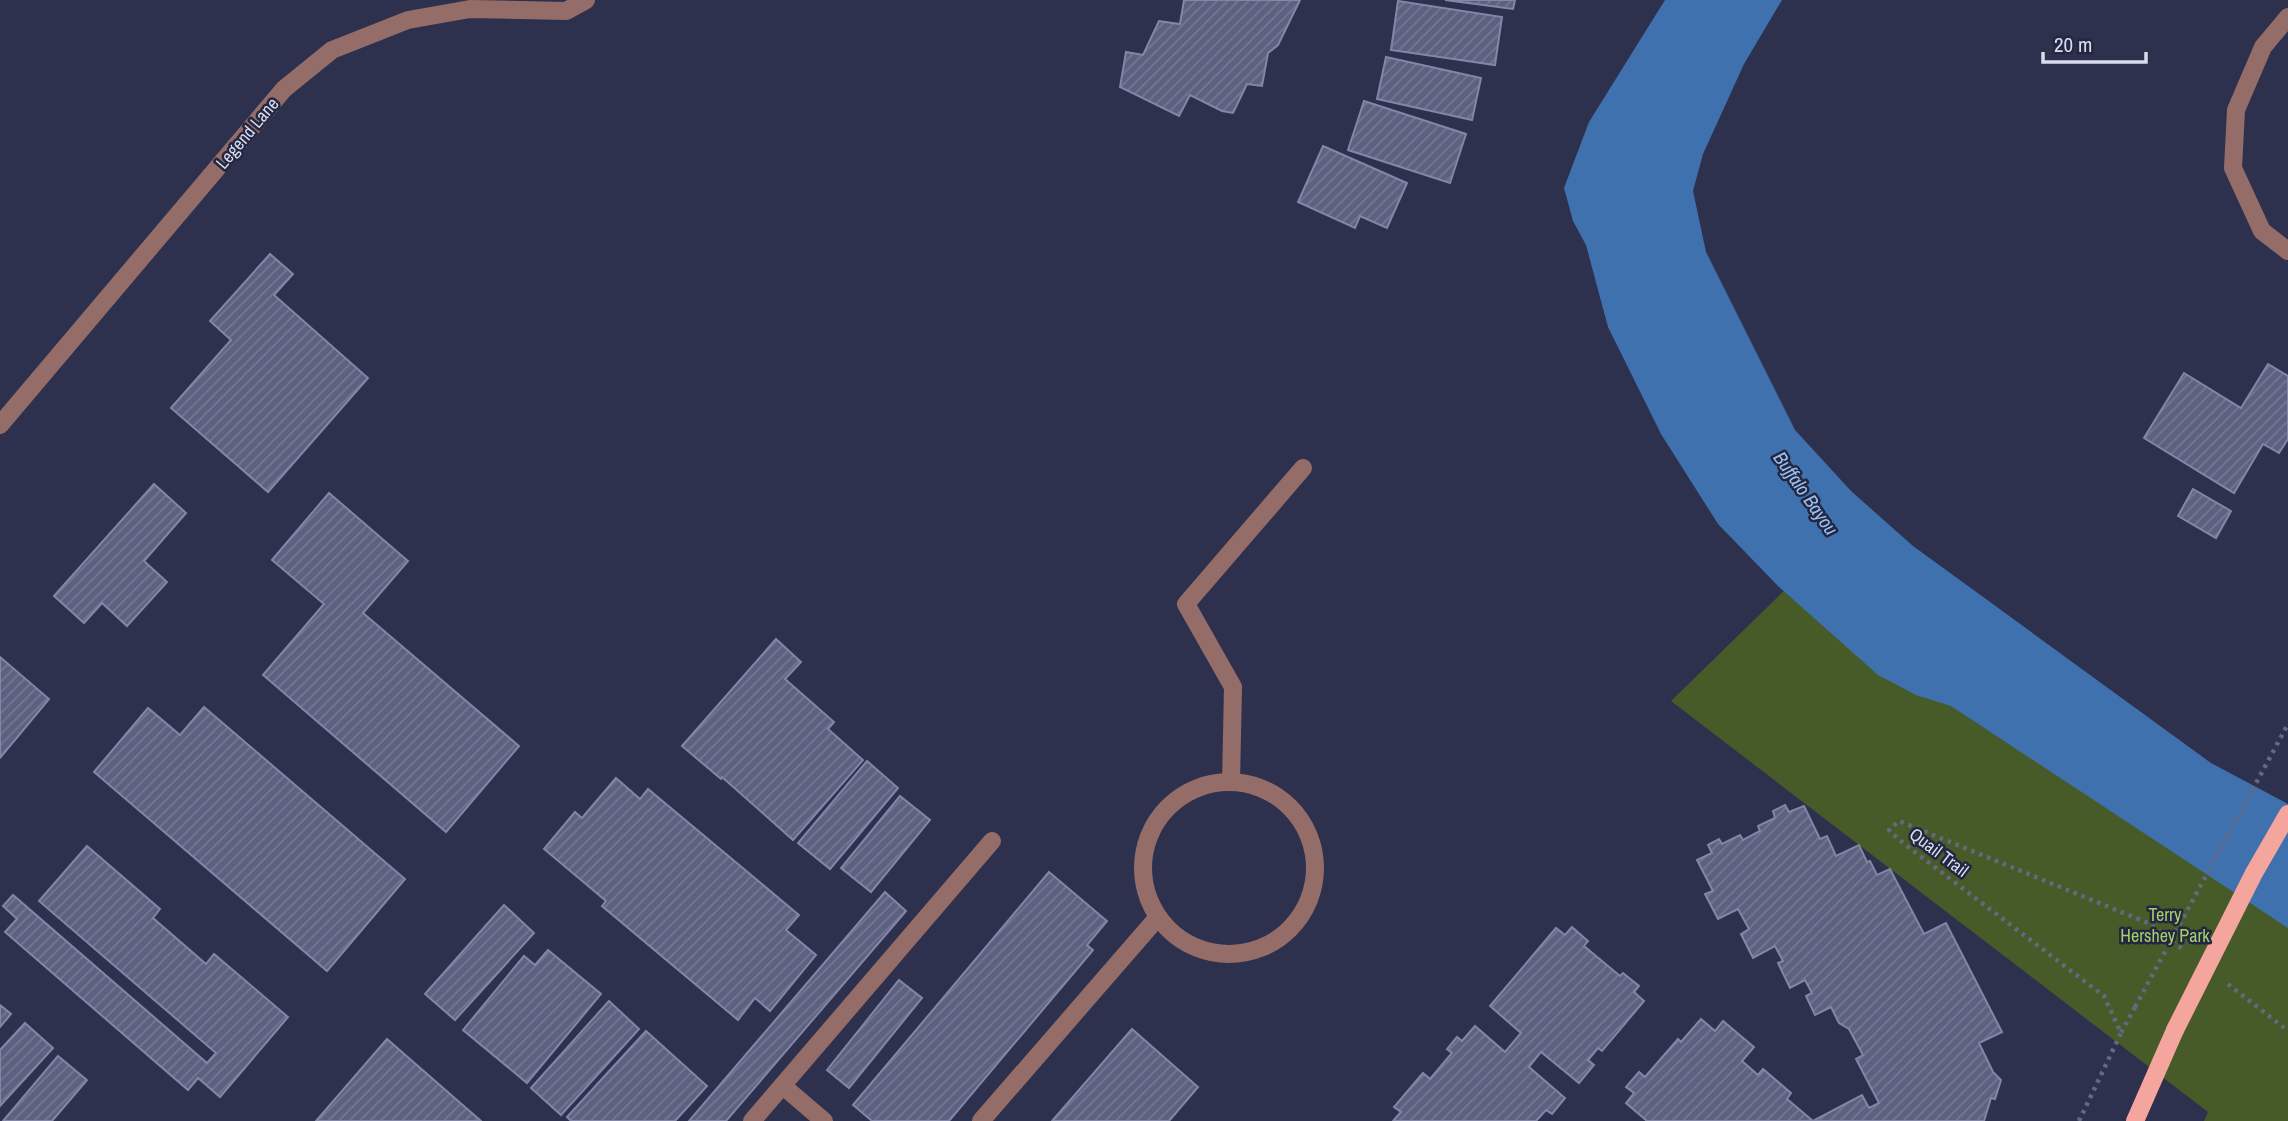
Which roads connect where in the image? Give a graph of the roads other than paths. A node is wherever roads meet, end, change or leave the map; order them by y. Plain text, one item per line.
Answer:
1 (586, 0) edge
2 (2288, 17) edge
3 (2288, 251) edge
4 (0, 425) edge
5 (1303, 468) dead end
6 (1231, 782) junction
7 (2288, 814) edge
8 (992, 841) dead end
9 (1158, 917) junction
10 (783, 1086) junction
11 (752, 1121) edge
12 (824, 1121) edge
13 (981, 1121) edge
14 (2135, 1121) edge

1 - 4 street, Legend Lane
2 - 3 street
5 - 6 street
6 - 9 street
6 - 9 street
7 - 14 main road, bridge
8 - 10 street
9 - 13 street
10 - 11 street
10 - 12 street

